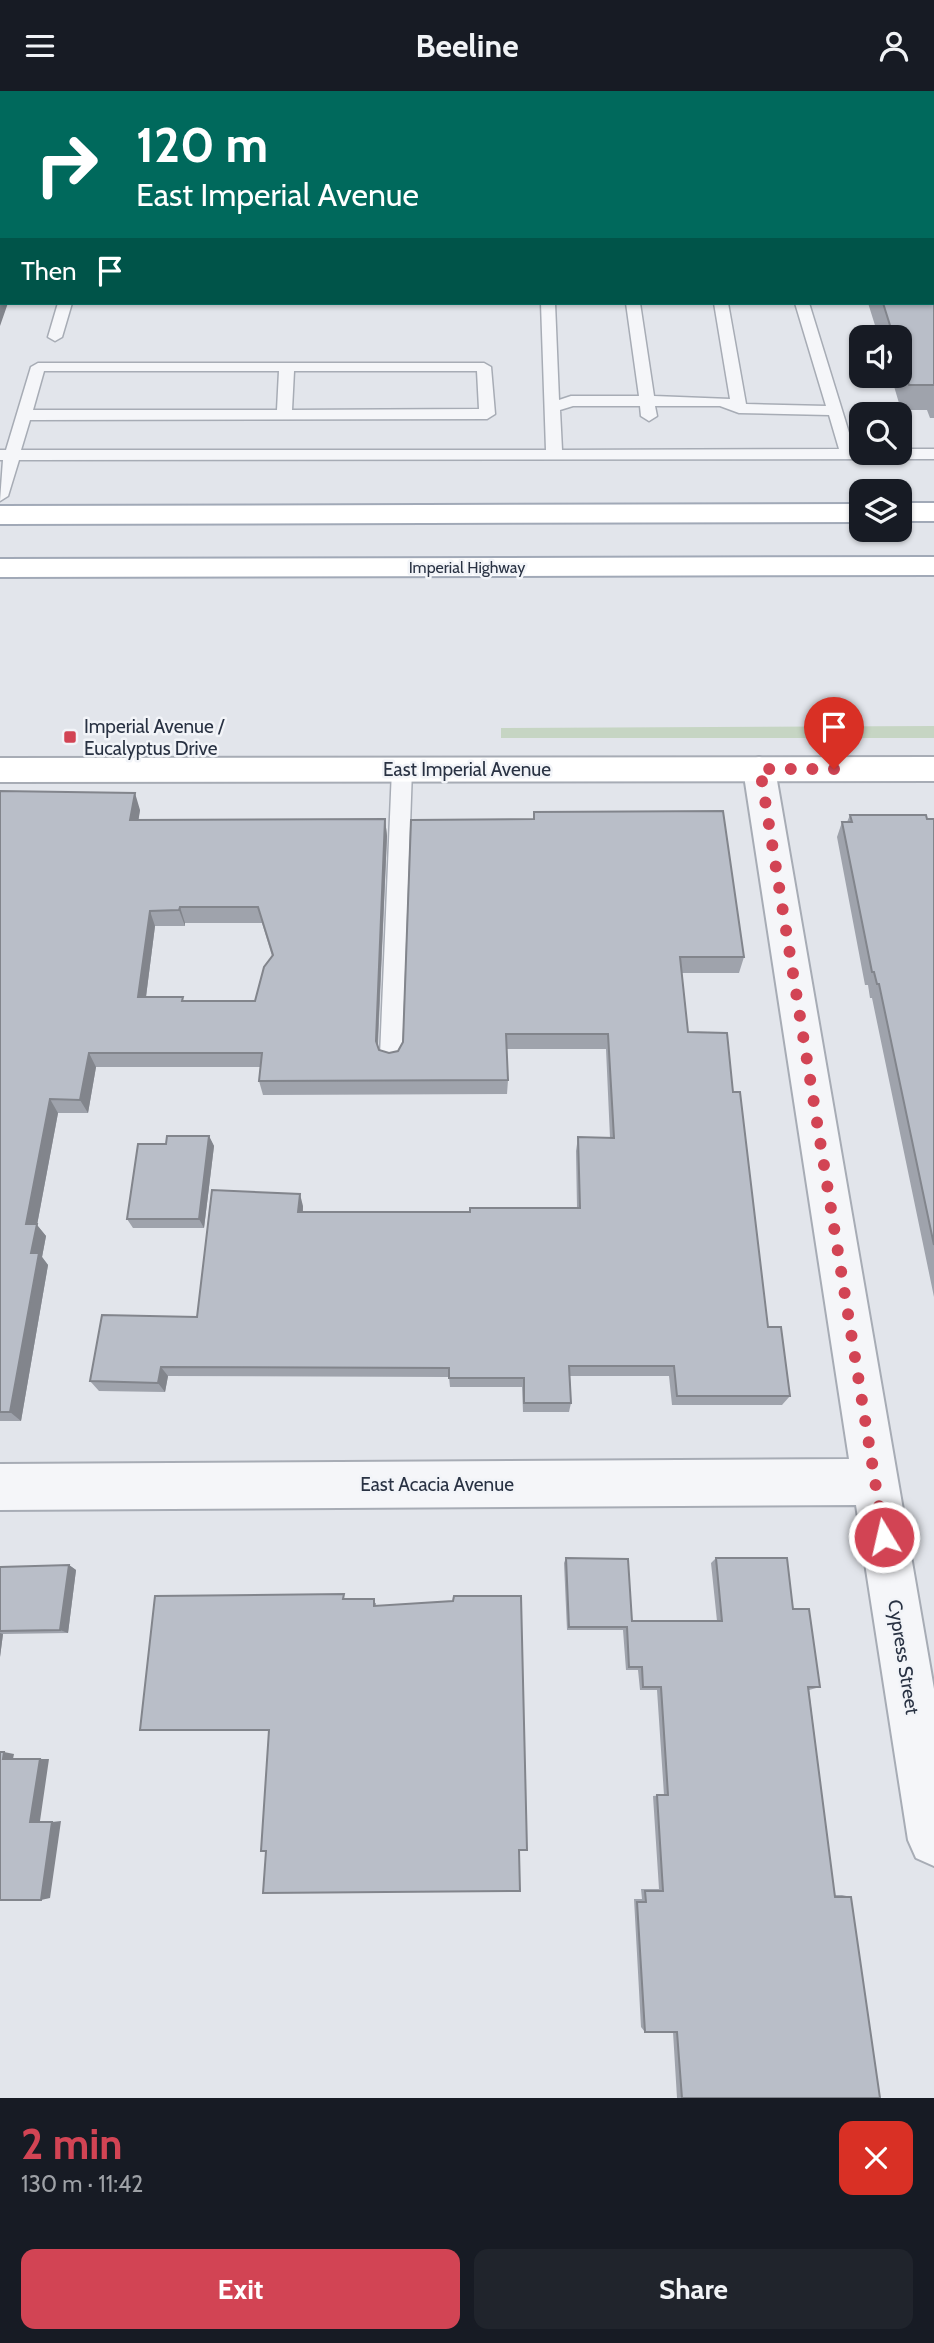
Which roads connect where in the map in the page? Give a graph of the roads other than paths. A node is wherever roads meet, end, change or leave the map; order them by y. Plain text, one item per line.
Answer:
1 (64, 305) edge
2 (548, 305) edge
3 (633, 305) edge
4 (721, 305) edge
5 (803, 305) edge
6 (55, 337) dead end
7 (287, 367) junction
8 (552, 408) junction
9 (648, 408) junction
10 (739, 408) junction
11 (835, 411) junction
12 (284, 414) junction
13 (24, 415) junction
14 (848, 454) junction
15 (934, 454) edge
16 (6, 455) edge
17 (554, 455) junction
18 (0, 496) edge
19 (912, 512) edge
20 (934, 512) edge
21 (849, 513) edge
22 (0, 515) edge
23 (934, 566) edge
24 (0, 568) edge
25 (402, 769) junction
26 (760, 769) junction
27 (934, 769) edge
28 (0, 770) edge
29 (391, 1056) edge
30 (875, 1482) junction
31 (0, 1487) edge
32 (934, 1840) edge

1 - 6 lane
2 - 8 lane
3 - 9 lane
4 - 10 lane
5 - 11 lane
7 - 12 lane
7 - 12 lane
7 - 13 lane
8 - 9 lane
8 - 17 lane
9 - 10 lane
10 - 11 lane
11 - 14 lane
12 - 13 lane
13 - 16 lane
14 - 15 lane
14 - 17 lane
16 - 17 lane
16 - 18 lane
19 - 20 main road
21 - 22 main road
23 - 24 main road, Imperial Highway
25 - 26 main road, East Imperial Avenue
25 - 28 main road, East Imperial Avenue
25 - 29 lane
26 - 27 main road, East Imperial Avenue
26 - 30 street, Cypress Street
30 - 31 street, East Acacia Avenue
30 - 32 street, Cypress Street

